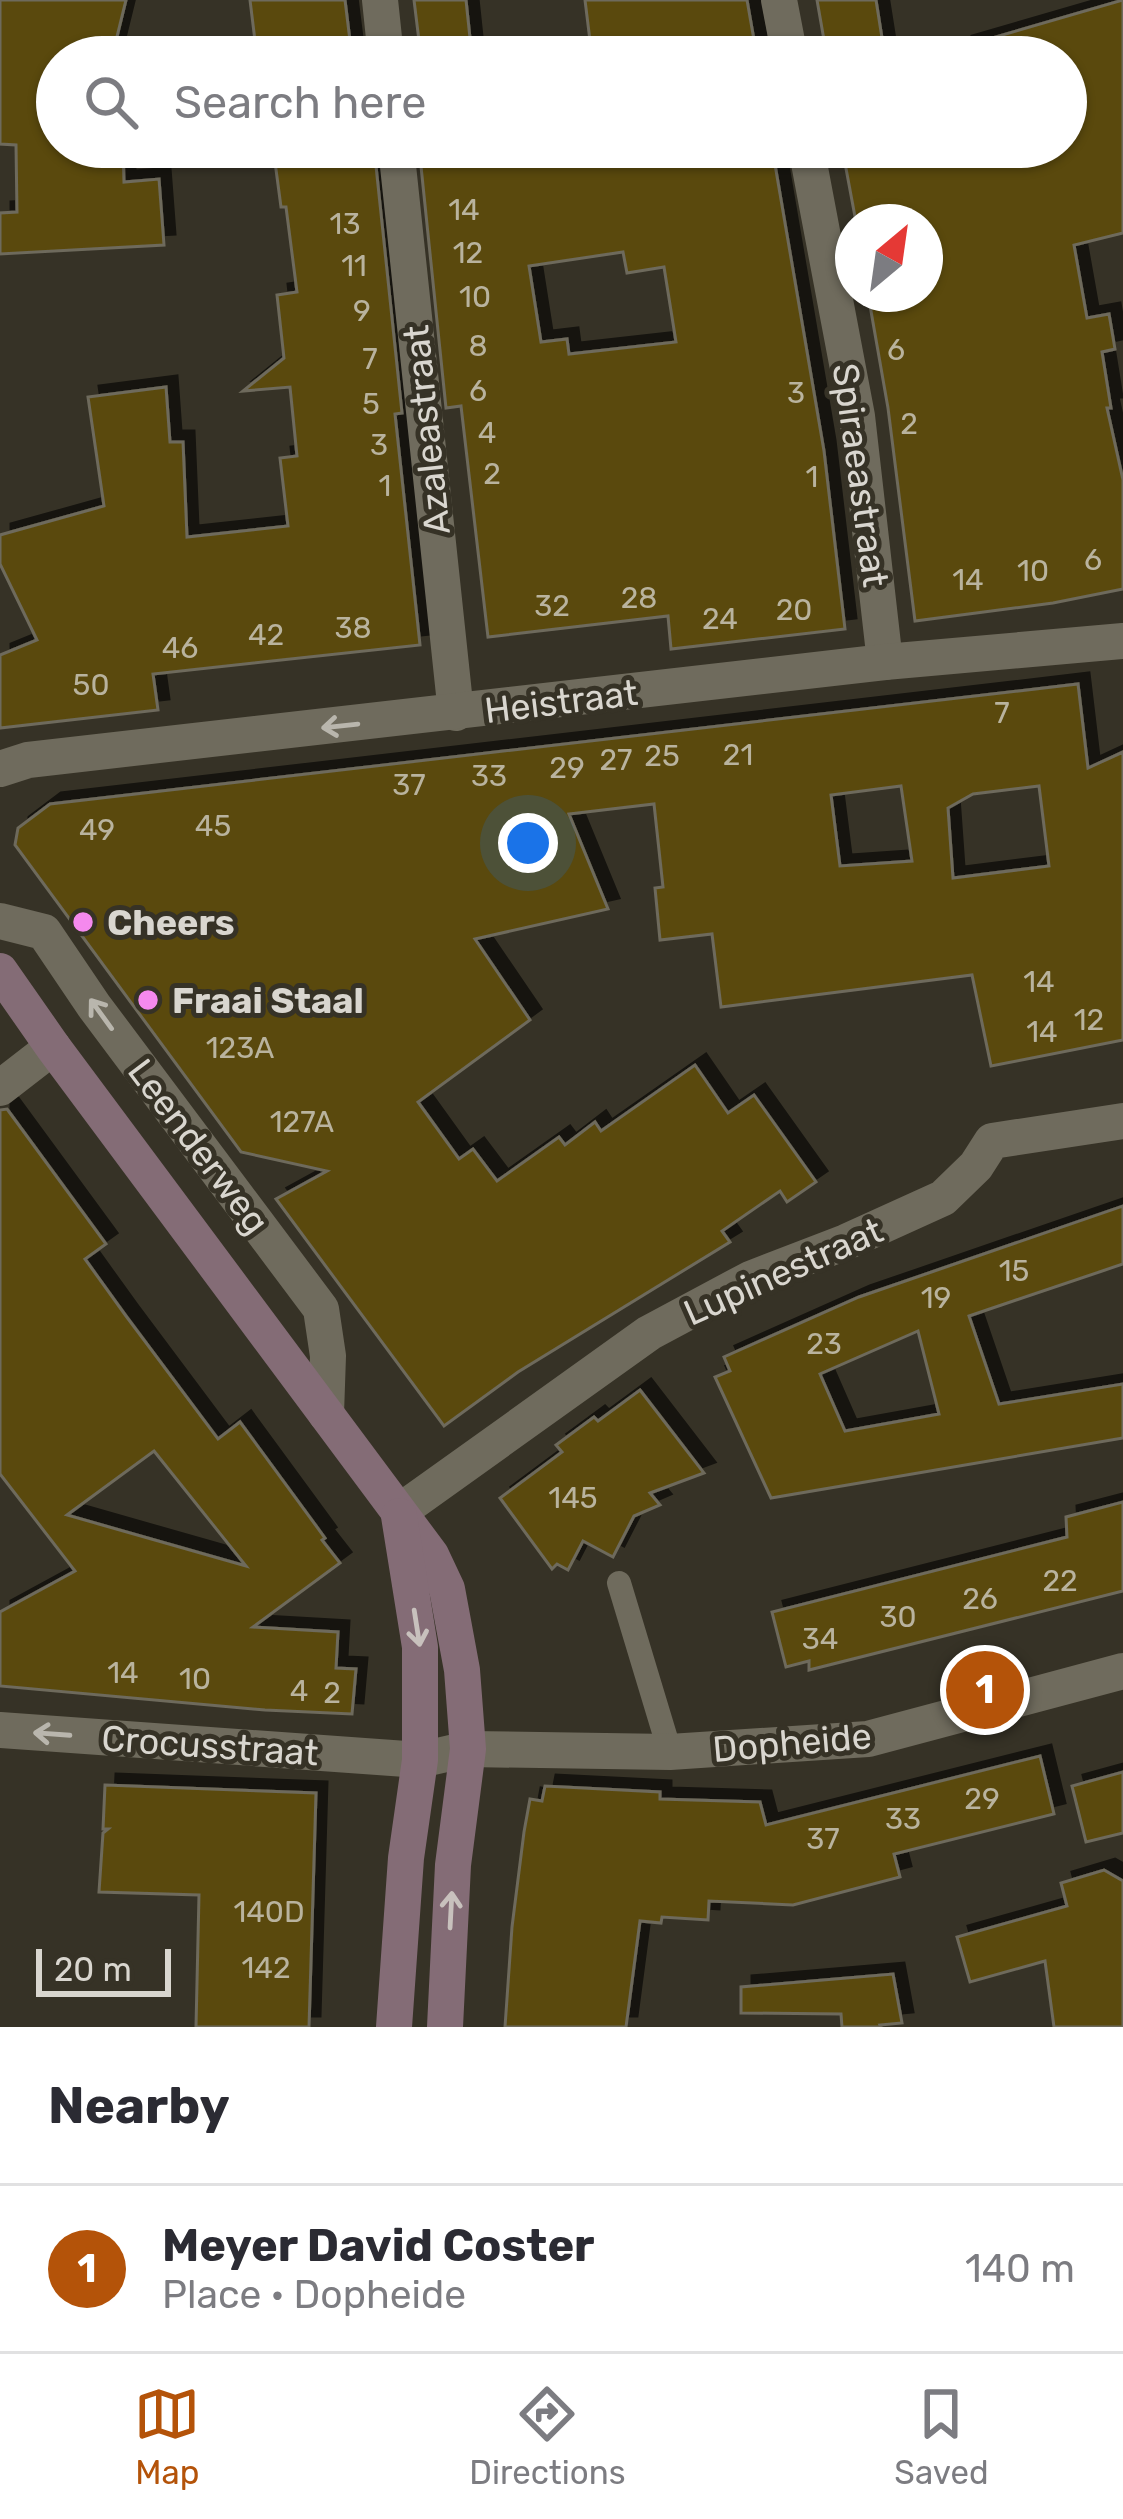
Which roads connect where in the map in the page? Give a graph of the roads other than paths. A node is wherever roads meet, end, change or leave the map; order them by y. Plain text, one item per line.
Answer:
1 (380, 0) edge
2 (779, 0) edge
3 (384, 36) edge
4 (786, 36) edge
5 (398, 168) edge
6 (810, 168) edge
7 (1123, 640) edge
8 (885, 662) junction
9 (457, 713) junction
10 (0, 770) edge
11 (0, 921) edge
12 (0, 971) edge
13 (52, 1047) junction
14 (0, 1088) edge
15 (1123, 1121) edge
16 (326, 1414) junction
17 (398, 1512) junction
18 (620, 1583) dead end
19 (1123, 1671) edge
20 (0, 1730) edge
21 (468, 1749) junction
22 (670, 1753) junction
23 (420, 1760) junction
24 (394, 2027) edge
25 (445, 2027) edge

1 - 3 street
2 - 4 street
5 - 9 street, Azaleastraat
6 - 8 street, Spiraeastraat
7 - 8 street, Heistraat
8 - 9 street, Heistraat
9 -> 10 street, Heistraat
16 -> 11 street, Leenderweg
12 - 13 main road, Leenderweg
13 - 14 street
13 - 16 main road, Leenderweg
15 - 17 street, Lupinestraat
16 - 17 main road, Leenderweg
17 - 21 main road, Leenderweg
17 -> 23 main road, Leenderweg
18 - 22 lane, Dopheide
19 - 22 street, Dopheide
23 -> 20 street, Crocusstraat
21 - 22 street, Dopheide
21 - 23 street, Dopheide
25 -> 21 main road, Leenderweg
23 - 24 main road, Leenderweg

